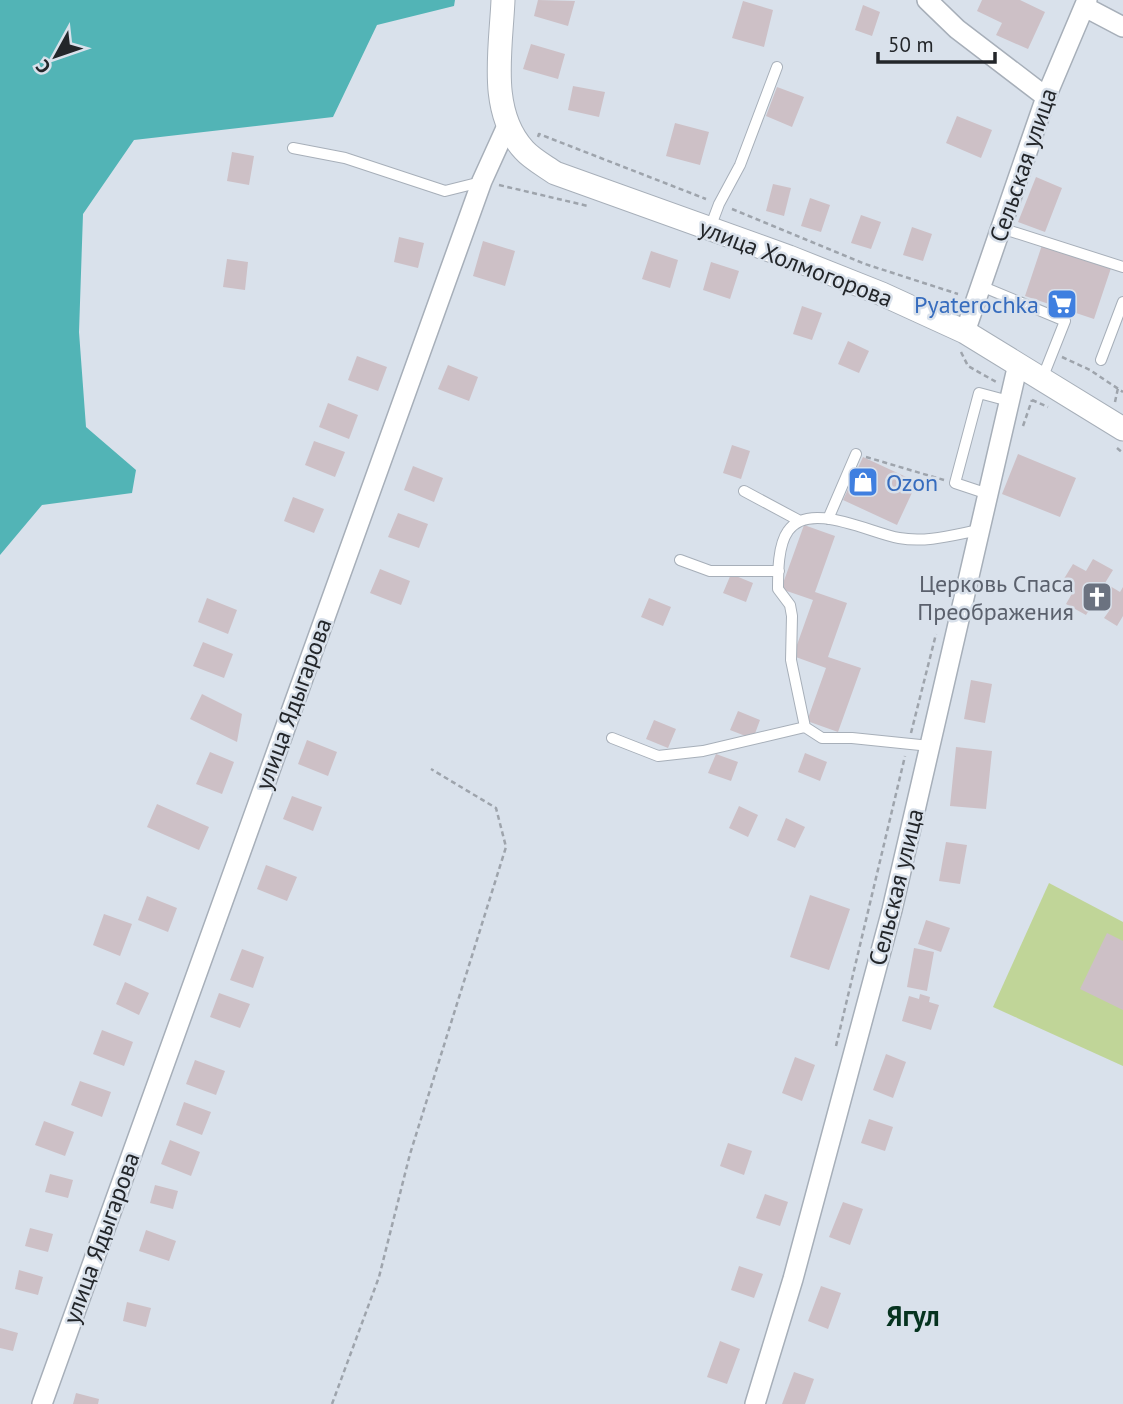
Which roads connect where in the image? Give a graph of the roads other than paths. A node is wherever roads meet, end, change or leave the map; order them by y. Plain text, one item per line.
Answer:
1 (503, 0) edge
2 (927, 0) edge
3 (1086, 4) edge
4 (1123, 27) edge
5 (777, 67) dead end
6 (1045, 97) junction
7 (507, 126) junction
8 (293, 148) dead end
9 (482, 181) junction
10 (1001, 228) junction
11 (710, 229) junction
12 (1123, 267) edge
13 (978, 293) junction
14 (1123, 302) edge
15 (962, 340) junction
16 (1101, 360) dead end
17 (1018, 364) junction
18 (1042, 379) junction
19 (1010, 396) junction
20 (1118, 437) edge
21 (856, 454) road end
22 (744, 491) dead end
23 (988, 494) junction
24 (828, 519) junction
25 (800, 521) junction
26 (979, 530) junction
27 (680, 560) dead end
28 (779, 571) junction
29 (805, 727) junction
30 (612, 738) dead end
31 (930, 746) junction
32 (41, 1404) edge
33 (755, 1404) edge

1 - 7 street
2 - 6 street
3 - 4 street
3 - 6 street, Сельская улица
5 - 11 lane
6 - 10 street, Сельская улица
7 - 9 street, улица Ядыгарова
7 - 11 street, улица Холмогорова
8 - 9 lane
9 - 32 street, улица Ядыгарова
10 - 12 lane
10 - 13 street, Сельская улица
11 - 15 street, улица Холмогорова
13 - 15 street, Сельская улица
13 - 18 lane
14 - 16 lane
15 - 17 street, улица Холмогорова
17 - 18 street, улица Холмогорова
17 - 19 street, Сельская улица
18 - 20 street, улица Холмогорова
19 - 23 street, Сельская улица
19 - 23 lane
21 - 24 lane
22 - 25 lane
23 - 26 street, Сельская улица
24 - 25 lane
24 - 26 lane
25 - 28 lane
26 - 31 street, Сельская улица
27 - 28 lane
28 - 29 lane
29 - 30 lane
29 - 31 lane
31 - 33 street, Сельская улица

